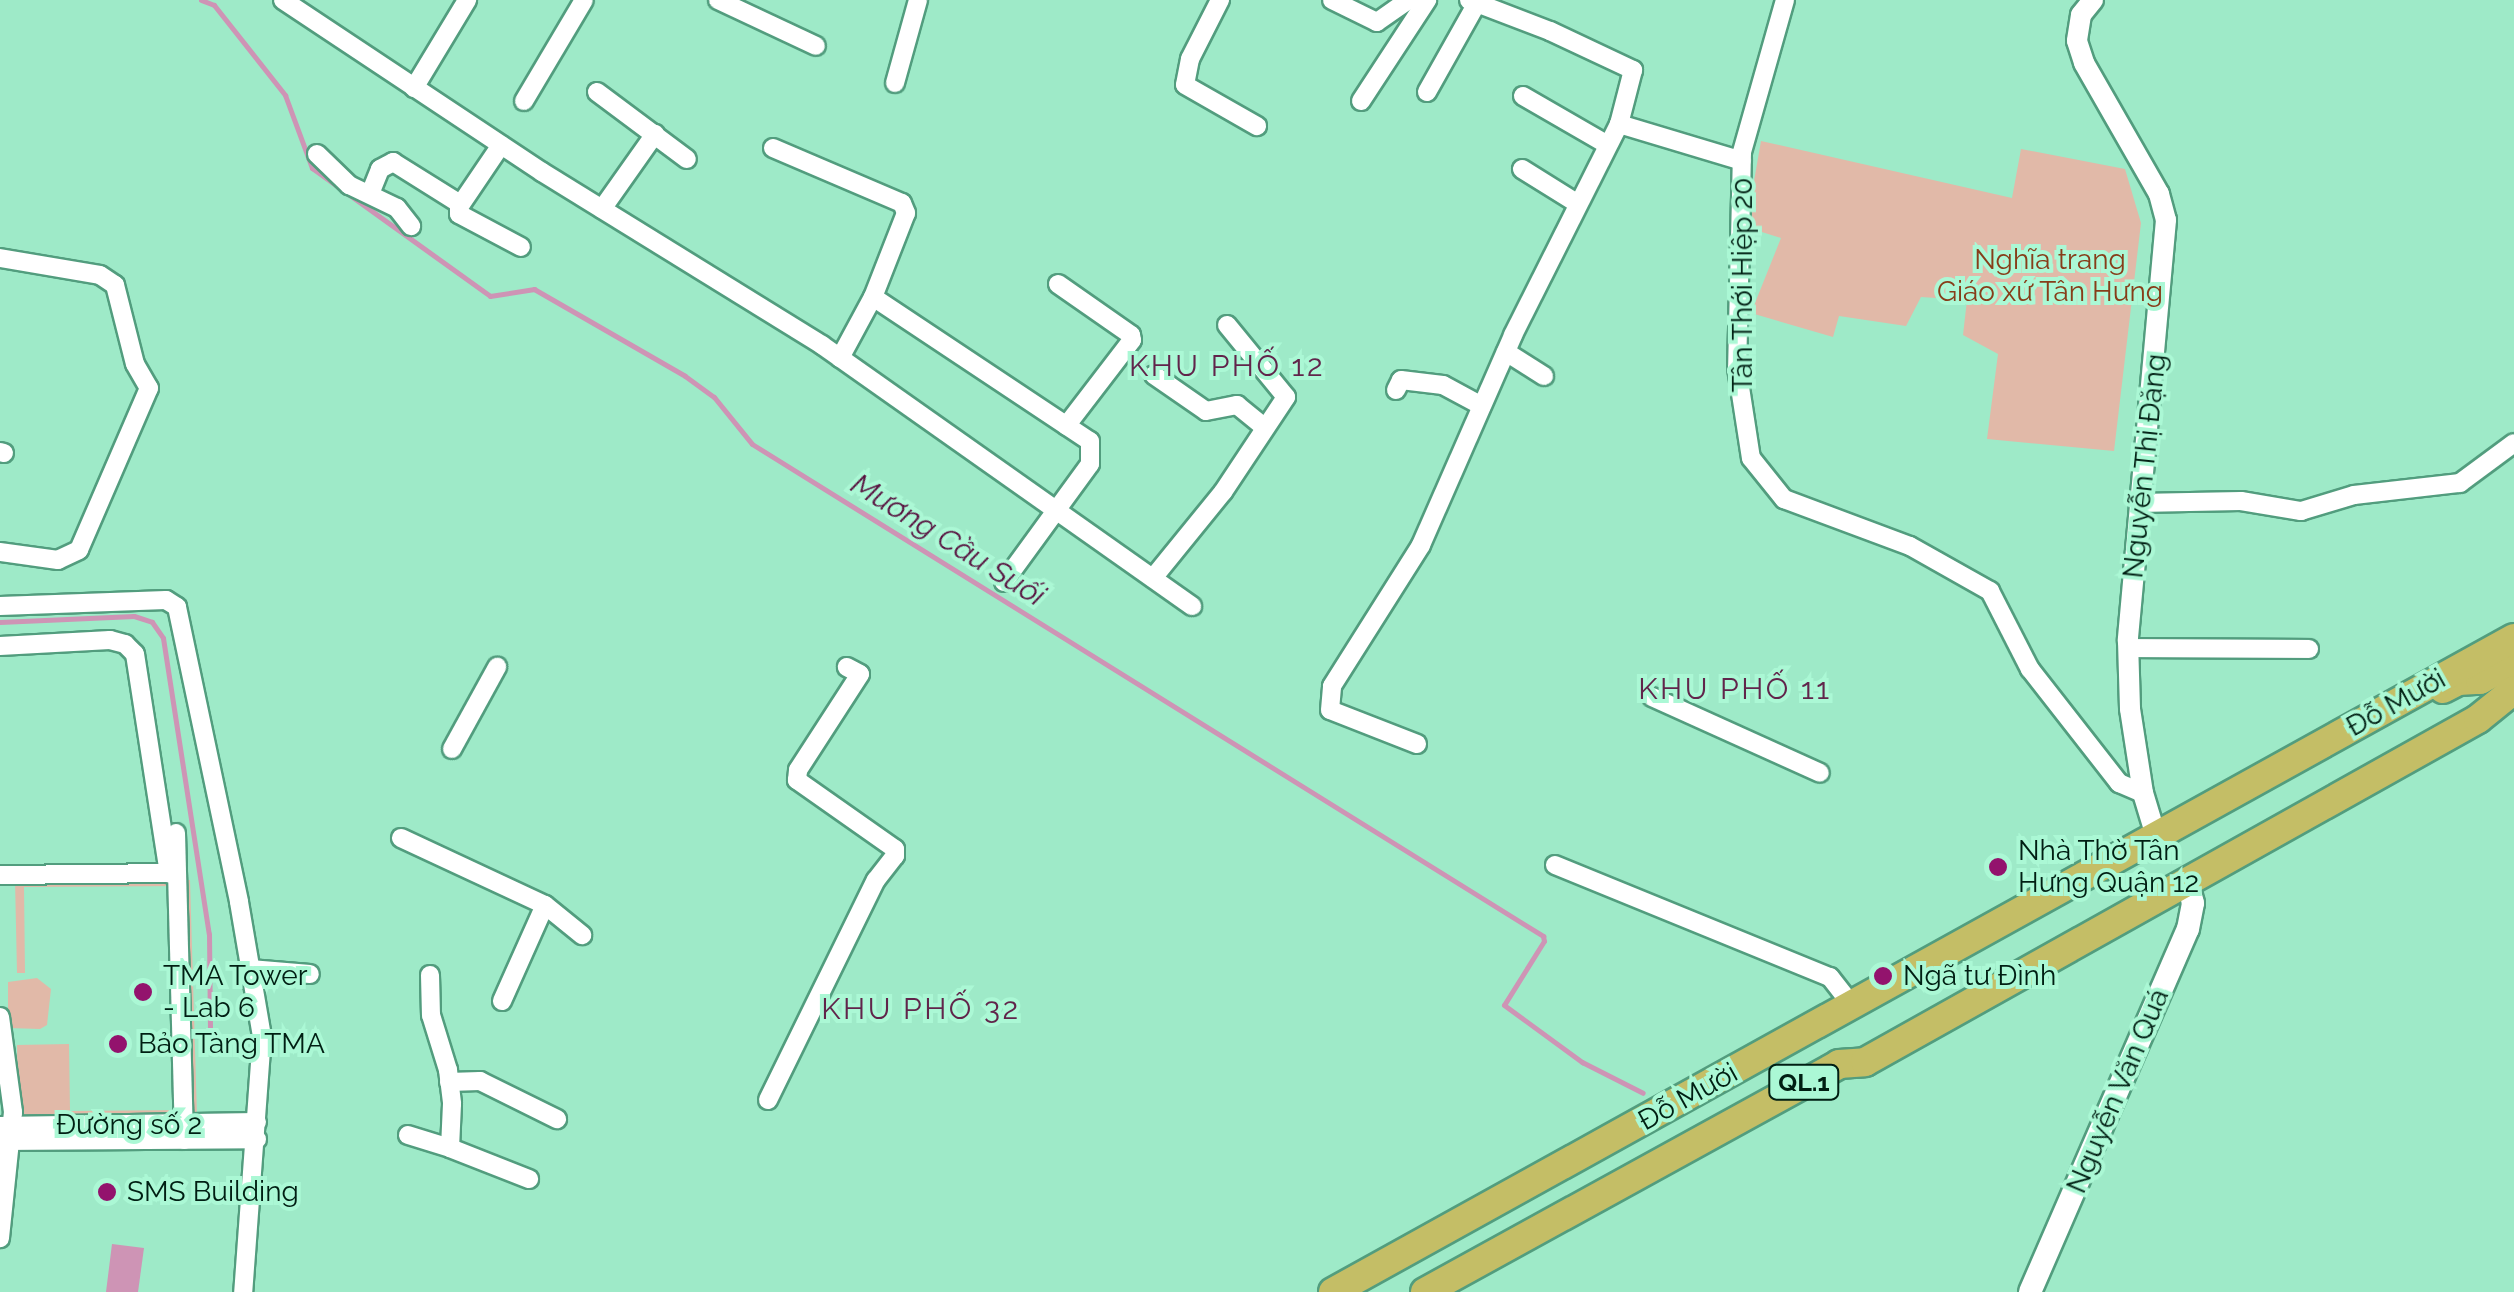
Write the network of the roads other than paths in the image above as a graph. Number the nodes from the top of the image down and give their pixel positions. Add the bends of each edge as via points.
1 (282, 0) edge
2 (468, 0) edge
3 (584, 0) edge
4 (718, 0) edge
5 (918, 0) edge
6 (1220, 0) edge
7 (1332, 0) edge
8 (1408, 0) edge
9 (1428, 0) edge
10 (1786, 0) edge
11 (2093, 0) edge
12 (1473, 2) edge
13 (816, 46) dead end
14 (895, 82) dead end
15 (414, 88) junction
16 (596, 92) dead end
17 (1427, 92) dead end
18 (1522, 96) dead end
19 (524, 100) dead end
20 (1361, 100) dead end
21 (1619, 124) junction
22 (1258, 126) dead end
23 (656, 134) junction
24 (501, 145) junction
25 (1608, 145) junction
26 (773, 148) dead end
27 (317, 154) dead end
28 (687, 159) dead end
29 (1742, 161) junction
30 (1522, 169) dead end
31 (370, 194) junction
32 (460, 204) junction
33 (1578, 204) junction
34 (602, 210) junction
35 (411, 226) dead end
36 (520, 247) dead end
37 (0, 258) edge
38 (1058, 284) dead end
39 (873, 297) junction
40 (1226, 325) dead end
41 (1506, 352) junction
42 (840, 358) junction
43 (1154, 375) dead end
44 (1544, 376) dead end
45 (1396, 390) dead end
46 (1482, 406) junction
47 (1066, 426) junction
48 (1266, 428) junction
49 (2514, 443) edge
50 (2138, 503) junction
51 (1058, 510) junction
52 (0, 552) edge
53 (1154, 578) junction
54 (1004, 582) dead end
55 (0, 606) edge
56 (1192, 606) dead end
57 (2514, 638) edge
58 (0, 646) edge
59 (2128, 648) junction
60 (2309, 649) dead end
61 (2514, 660) edge
62 (497, 667) dead end
63 (847, 667) dead end
64 (2514, 690) edge
65 (1652, 698) dead end
66 (2514, 710) edge
67 (1417, 744) dead end
68 (452, 749) dead end
69 (1820, 772) dead end
70 (2144, 793) junction
71 (176, 833) dead end
72 (401, 838) dead end
73 (2159, 841) junction
74 (1555, 864) dead end
75 (0, 875) edge
76 (2188, 885) junction
77 (546, 905) junction
78 (582, 935) dead end
79 (250, 969) junction
80 (310, 974) dead end
81 (430, 975) dead end
82 (502, 1002) dead end
83 (1852, 1005) junction
84 (0, 1017) edge
85 (449, 1082) junction
86 (768, 1100) dead end
87 (556, 1119) dead end
88 (257, 1131) junction
89 (184, 1132) junction
90 (6, 1133) edge
91 (408, 1136) dead end
92 (450, 1148) junction
93 (529, 1179) dead end
94 (0, 1238) edge
95 (244, 1292) edge
96 (1333, 1292) edge
97 (1368, 1292) edge
98 (1425, 1292) edge
99 (1458, 1292) edge
100 (2030, 1292) edge

1 - 15 street
2 - 15 street
3 - 19 street
4 - 13 street
5 - 14 street
6 - 22 street via 1190,59 1185,85
7 - 8 street via 1377,22
9 - 20 street
10 - 29 street, Tân Thới Hiệp 20
11 - 50 street, Nguyễn Thị Đặng via 2081,16 2077,40 2084,63 2159,194 2166,220
12 - 17 street
12 - 21 street via 1633,70
15 - 24 street
16 - 23 street
18 - 25 street
21 - 25 street
21 - 29 street
23 - 28 street
23 - 34 street
24 - 32 street
24 - 34 street
25 - 33 street
26 - 39 street via 902,204 906,213
27 - 31 street
29 - 70 street, Tân Thới Hiệp 20 via 1737,368 1752,458 1784,499 1925,553 1990,592 2030,670 2119,783
30 - 33 street
31 - 32 street via 380,169 393,162
31 - 35 street via 398,208
32 - 36 street via 459,214
33 - 41 street
34 - 42 street
37 - 52 street via 100,275 115,285 149,388 79,550 58,560
38 - 47 street via 1132,335
39 - 42 street
39 - 47 street
40 - 48 street via 1286,397
41 - 44 street
41 - 46 street
42 - 51 street
43 - 48 street via 1206,411 1237,405
45 - 46 street via 1401,380 1443,385
46 - 67 street via 1422,546 1332,686 1330,710
47 - 51 street via 1090,441 1092,453
48 - 53 street
49 - 50 street via 2460,483 2354,495 2301,511 2241,501
50 - 59 street, Nguyễn Thị Đặng
51 - 53 street
51 - 54 street
53 - 56 street
55 - 79 street via 176,604
57 - 73 highway, Đỗ Mười / QL.1
58 - 75 street via 110,640 135,654 169,874
59 - 60 street
59 - 70 street, Nguyễn Thị Đặng
61 - 73 highway, Đỗ Mười / QL.1 via 2480,680 2458,681
62 - 68 street
63 - 86 street via 860,674 797,780 895,856 876,880
64 - 76 highway, Đỗ Mười / QL.1 via 2478,719
65 - 69 street
66 - 76 highway, Đỗ Mười / QL.1
70 - 73 street, Nguyễn Thị Đặng
71 - 89 street
72 - 77 street
73 - 83 highway, Đỗ Mười / QL.1
73 - 97 highway, Đỗ Mười / QL.1 via 1847,1018 1829,1039
74 - 83 street via 1830,977
76 - 98 highway, Đỗ Mười / QL.1 via 1864,1062 1839,1064
76 - 99 highway, Đỗ Mười / QL.1
76 - 100 main road, Nguyễn Văn Quá via 2188,929
77 - 78 street
77 - 82 street
79 - 80 street
79 - 88 street via 262,1036
81 - 85 street via 431,1015
83 - 96 highway, Đỗ Mười / QL.1
84 - 90 street
85 - 87 street via 480,1081
85 - 92 street
88 - 89 street, Đường số 2
88 - 95 street
89 - 90 street, Đường số 2
90 - 94 street
91 - 92 street
92 - 93 street

